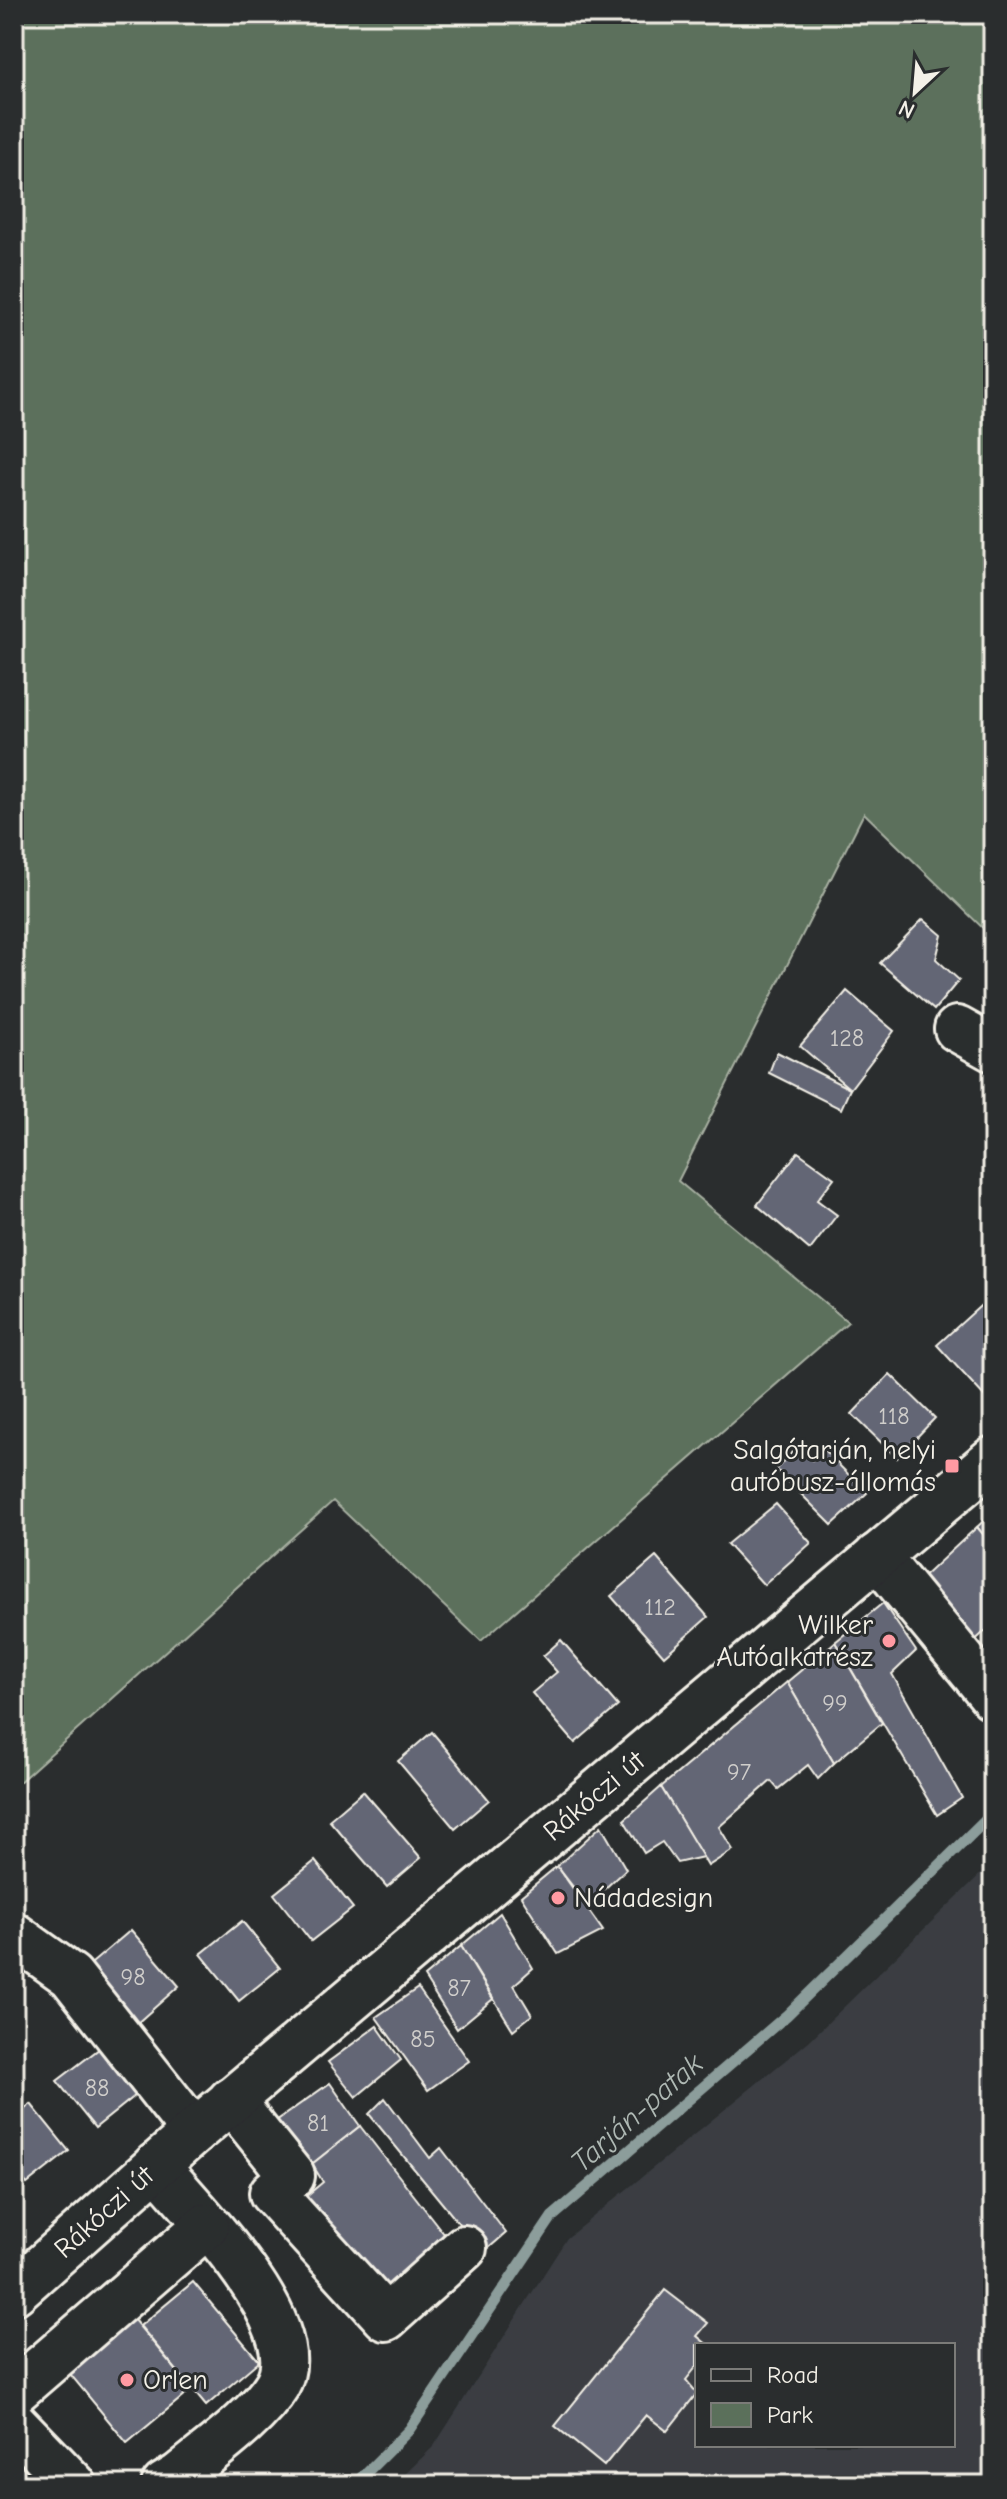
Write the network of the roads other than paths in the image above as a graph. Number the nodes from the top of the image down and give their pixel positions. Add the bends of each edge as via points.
1 (993, 1459) edge
2 (877, 1556) junction
3 (993, 1697) edge
4 (14, 1935) edge
5 (231, 2100) junction
6 (194, 2132) junction
7 (156, 2165) junction
8 (206, 2226) junction
9 (464, 2248) dead end
10 (14, 2292) edge
11 (14, 2392) edge
12 (14, 2423) edge
13 (74, 2485) edge
14 (164, 2485) edge

1 - 2 main road, Rákóczi út
2 - 3 main road
2 - 5 main road, Rákóczi út
4 - 6 main road via 71,1976
5 - 6 main road, Rákóczi út
5 - 9 main road via 292,2176 272,2193 386,2318
6 - 7 main road, Rákóczi út
7 - 8 main road
7 - 10 main road, Rákóczi út
8 - 11 main road
8 - 14 main road via 258,2290 280,2332 283,2367 263,2403
12 - 13 main road

